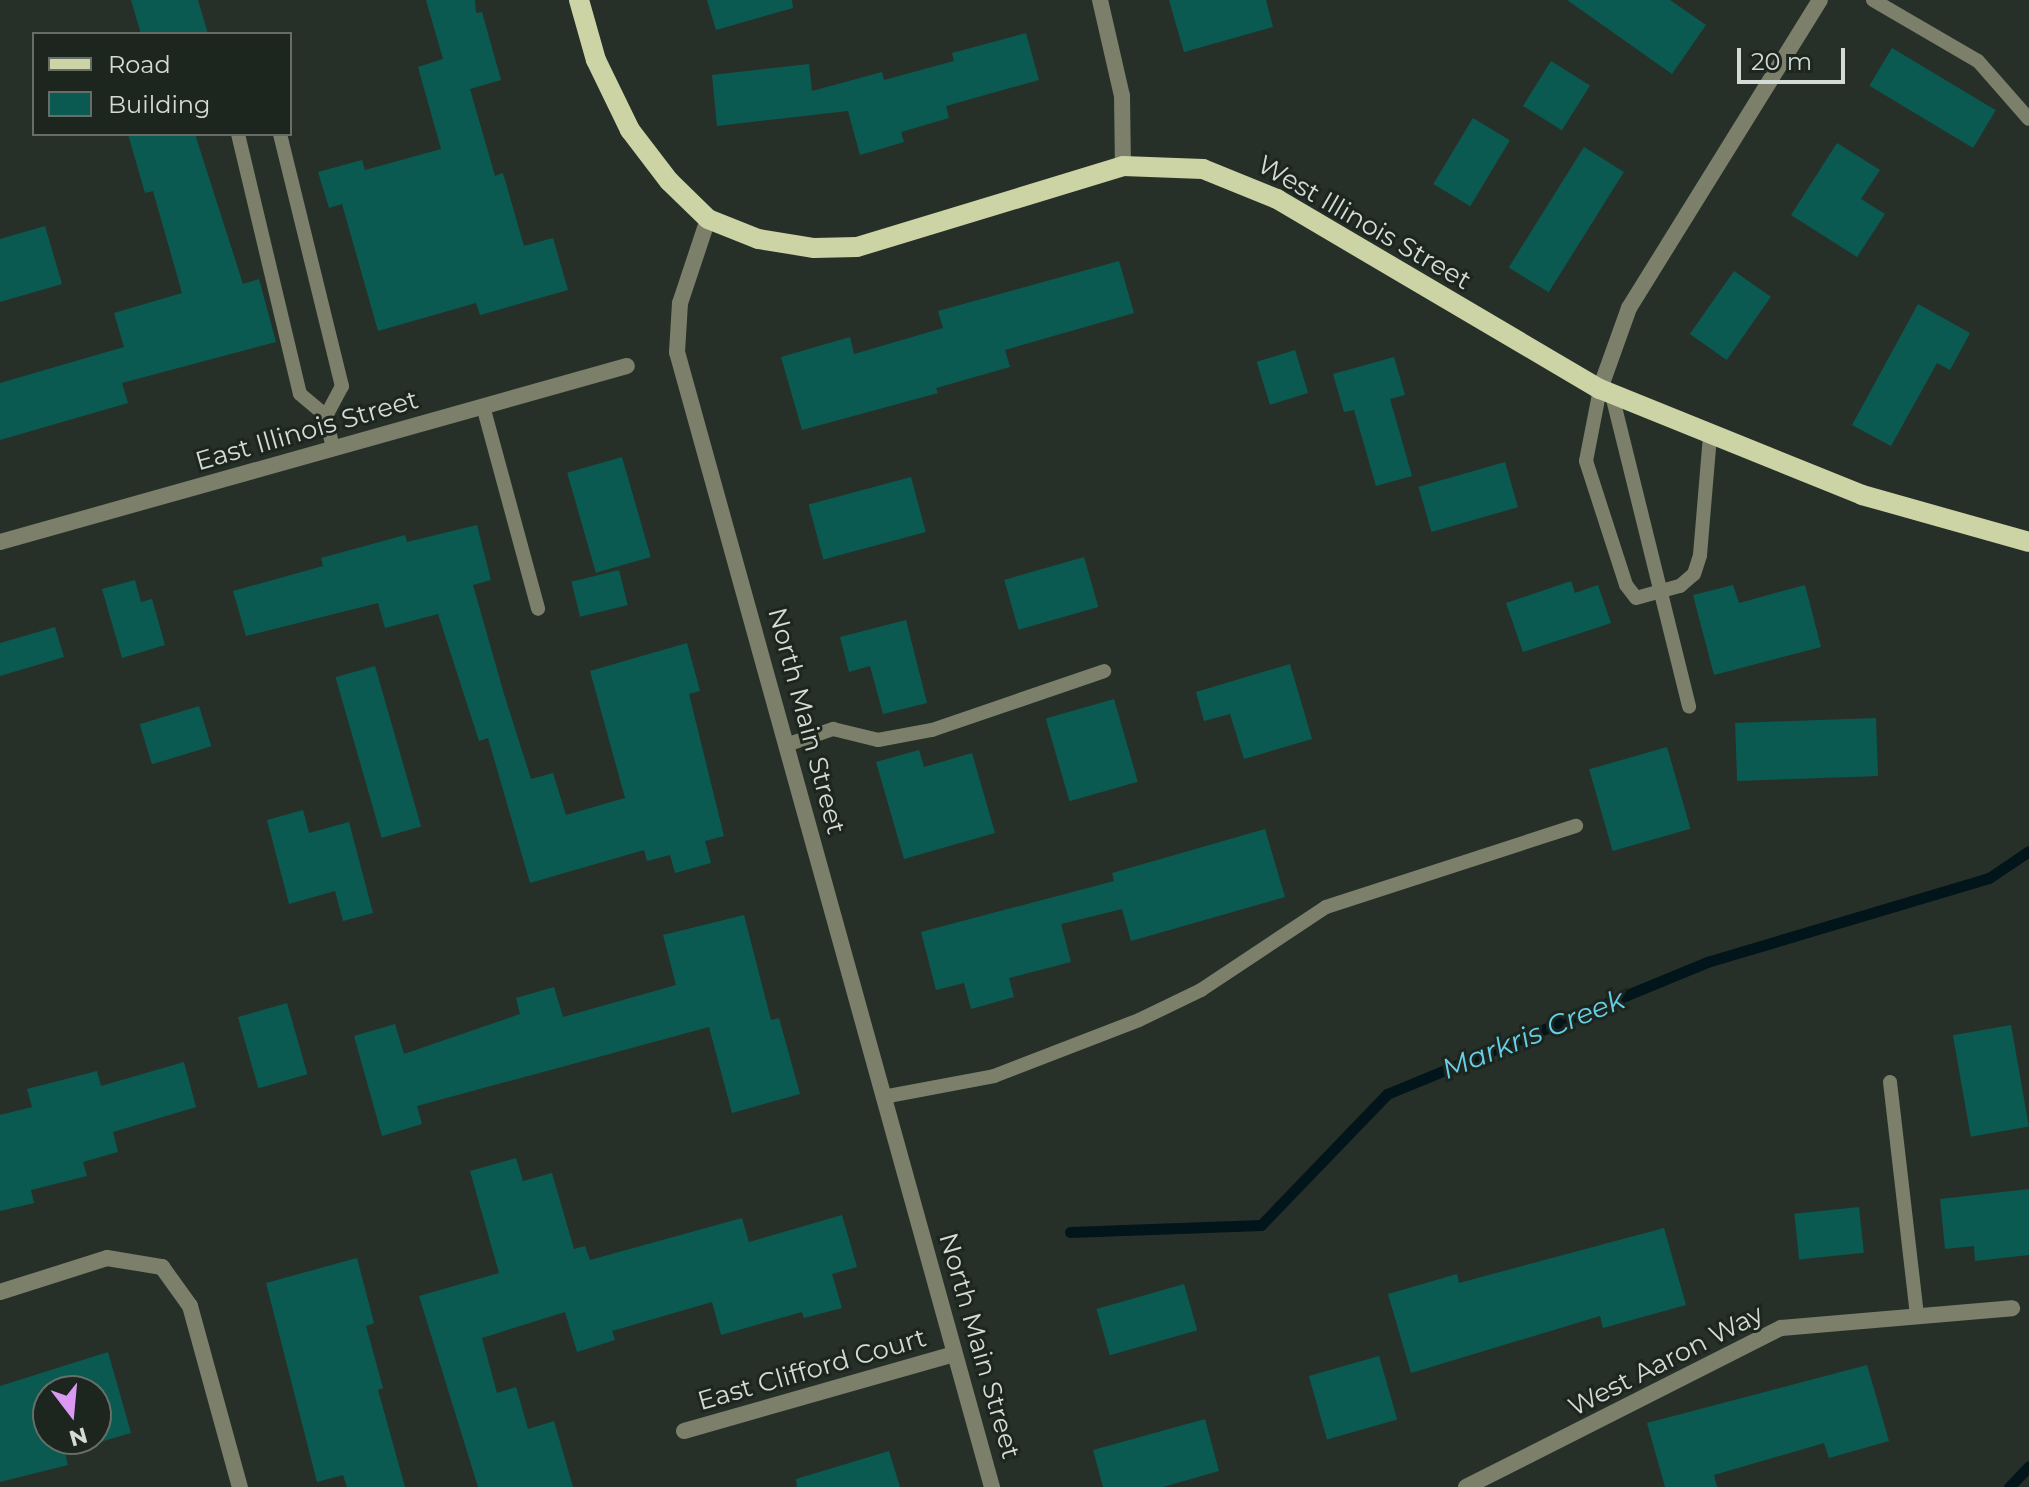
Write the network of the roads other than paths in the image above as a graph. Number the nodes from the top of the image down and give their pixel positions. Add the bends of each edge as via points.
1 (579, 0) edge
2 (1100, 0) edge
3 (1820, 0) edge
4 (1873, 0) edge
5 (2029, 119) edge
6 (238, 136) edge
7 (280, 136) edge
8 (1123, 166) junction
9 (708, 219) junction
10 (627, 366) dead end
11 (1606, 392) junction
12 (483, 406) junction
13 (326, 416) junction
14 (1710, 436) junction
15 (333, 449) junction
16 (0, 542) edge
17 (2029, 542) edge
18 (1661, 593) junction
19 (538, 609) dead end
20 (1104, 671) dead end
21 (1689, 707) dead end
22 (786, 745) junction
23 (1576, 826) dead end
24 (1890, 1082) dead end
25 (883, 1097) junction
26 (0, 1292) edge
27 (2012, 1308) dead end
28 (1917, 1314) junction
29 (954, 1354) junction
30 (684, 1431) dead end
31 (240, 1487) edge
32 (992, 1487) edge
33 (1466, 1487) edge

1 - 9 main road via 596,60 630,130 669,181
2 - 8 street via 1122,96
3 - 11 street via 1629,308
4 - 5 lane via 1978,61
6 - 13 lane via 300,394
7 - 13 lane via 342,386
8 - 9 main road, West Illinois Street via 857,247 814,248 758,239
8 - 11 main road, West Illinois Street via 1203,169 1237,180
9 - 22 street, North Main Street via 680,303 677,352
10 - 12 street, East Illinois Street
11 - 14 main road, West Illinois Street
11 - 18 lane
11 - 18 lane via 1586,461 1626,585 1636,598
12 - 15 street, East Illinois Street
12 - 19 lane
13 - 15 lane
14 - 17 main road, West Illinois Street via 1862,495
14 - 18 lane via 1700,555 1694,574
15 - 16 street, East Illinois Street
18 - 21 lane
20 - 22 lane via 932,730 878,740 833,729
22 - 25 street, North Main Street
23 - 25 lane via 1326,907 1201,990 1139,1020 994,1076
24 - 28 lane
25 - 29 street, North Main Street
26 - 31 street via 107,1258 162,1267 190,1306
27 - 28 street, West Aaron Way
28 - 33 street, West Aaron Way via 1813,1322 1755,1337 1538,1455
29 - 30 street, East Clifford Court
29 - 32 street, North Main Street

